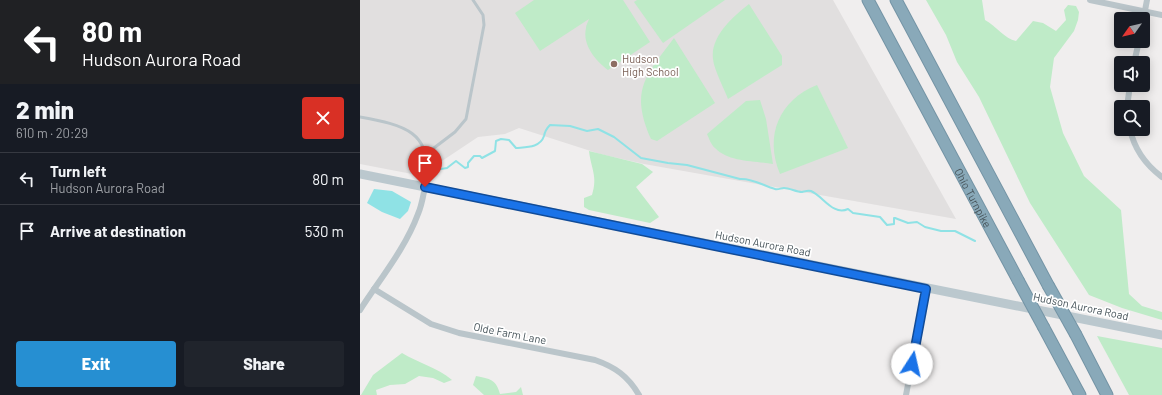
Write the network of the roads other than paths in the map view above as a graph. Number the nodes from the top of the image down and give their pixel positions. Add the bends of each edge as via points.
1 (473, 0) edge
2 (868, 0) edge
3 (896, 0) edge
4 (1090, 0) edge
5 (1147, 0) edge
6 (1145, 11) junction
7 (1162, 15) edge
8 (360, 117) edge
9 (1132, 136) edge
10 (426, 154) junction
11 (360, 174) edge
12 (1162, 177) edge
13 (425, 187) junction
14 (374, 289) junction
15 (926, 289) junction
16 (360, 310) edge
17 (1162, 335) edge
18 (639, 395) edge
19 (906, 395) edge
20 (1080, 395) edge
21 (1107, 395) edge

1 - 10 lane via 483,15 484,25 466,119 455,132
2 - 20 highway, Ohio Turnpike, bridge
3 - 21 highway, bridge
4 - 6 street
5 - 6 street
6 - 7 street
8 - 10 lane via 402,126 412,133
9 - 12 street via 1144,158
10 - 13 lane via 428,173
11 - 13 street, Hudson Aurora Road
13 - 14 street via 419,213 412,228
13 - 15 street, Hudson Aurora Road
14 - 16 street
14 - 18 street, Olde Farm Lane via 431,324 459,333 595,360 608,365 624,375
15 - 17 street, Hudson Aurora Road
15 - 19 street

